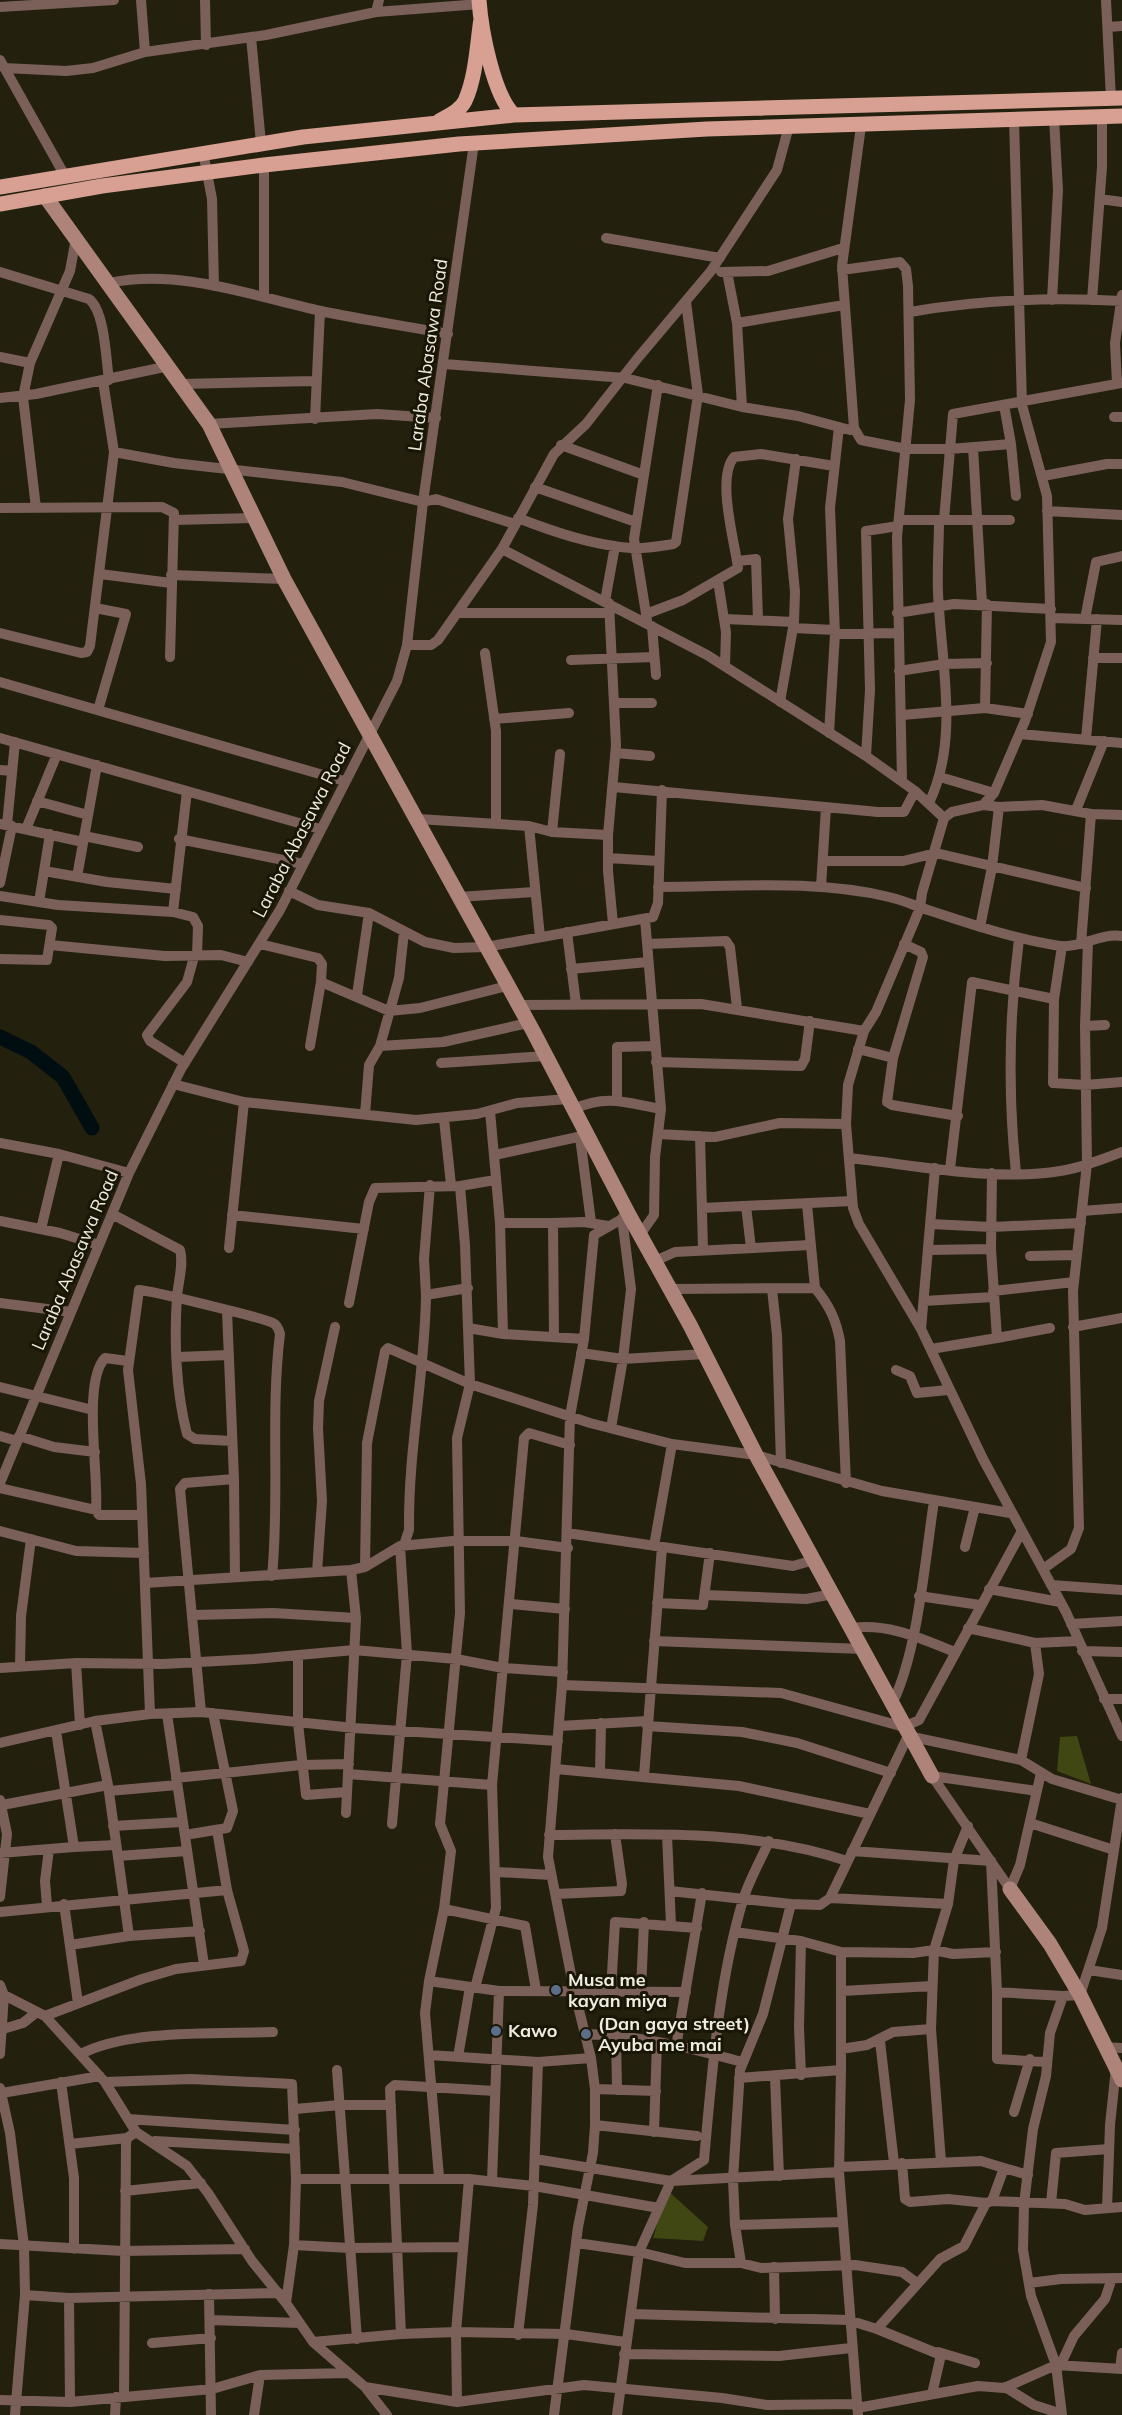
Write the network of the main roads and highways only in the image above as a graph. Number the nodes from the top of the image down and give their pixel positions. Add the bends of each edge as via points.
1 (480, 8) edge
2 (1117, 98) edge
3 (706, 109) junction
4 (514, 115) junction
5 (1122, 116) edge
6 (431, 125) junction
7 (707, 129) junction
8 (0, 187) edge
9 (0, 204) edge

1 - 4 main road via 501,98
1 - 6 main road via 475,62 465,102
2 - 3 main road
3 - 4 main road
3 - 7 main road
4 - 6 main road
5 - 7 main road
6 - 8 main road via 372,128 261,143
7 - 9 main road via 474,143 264,165

